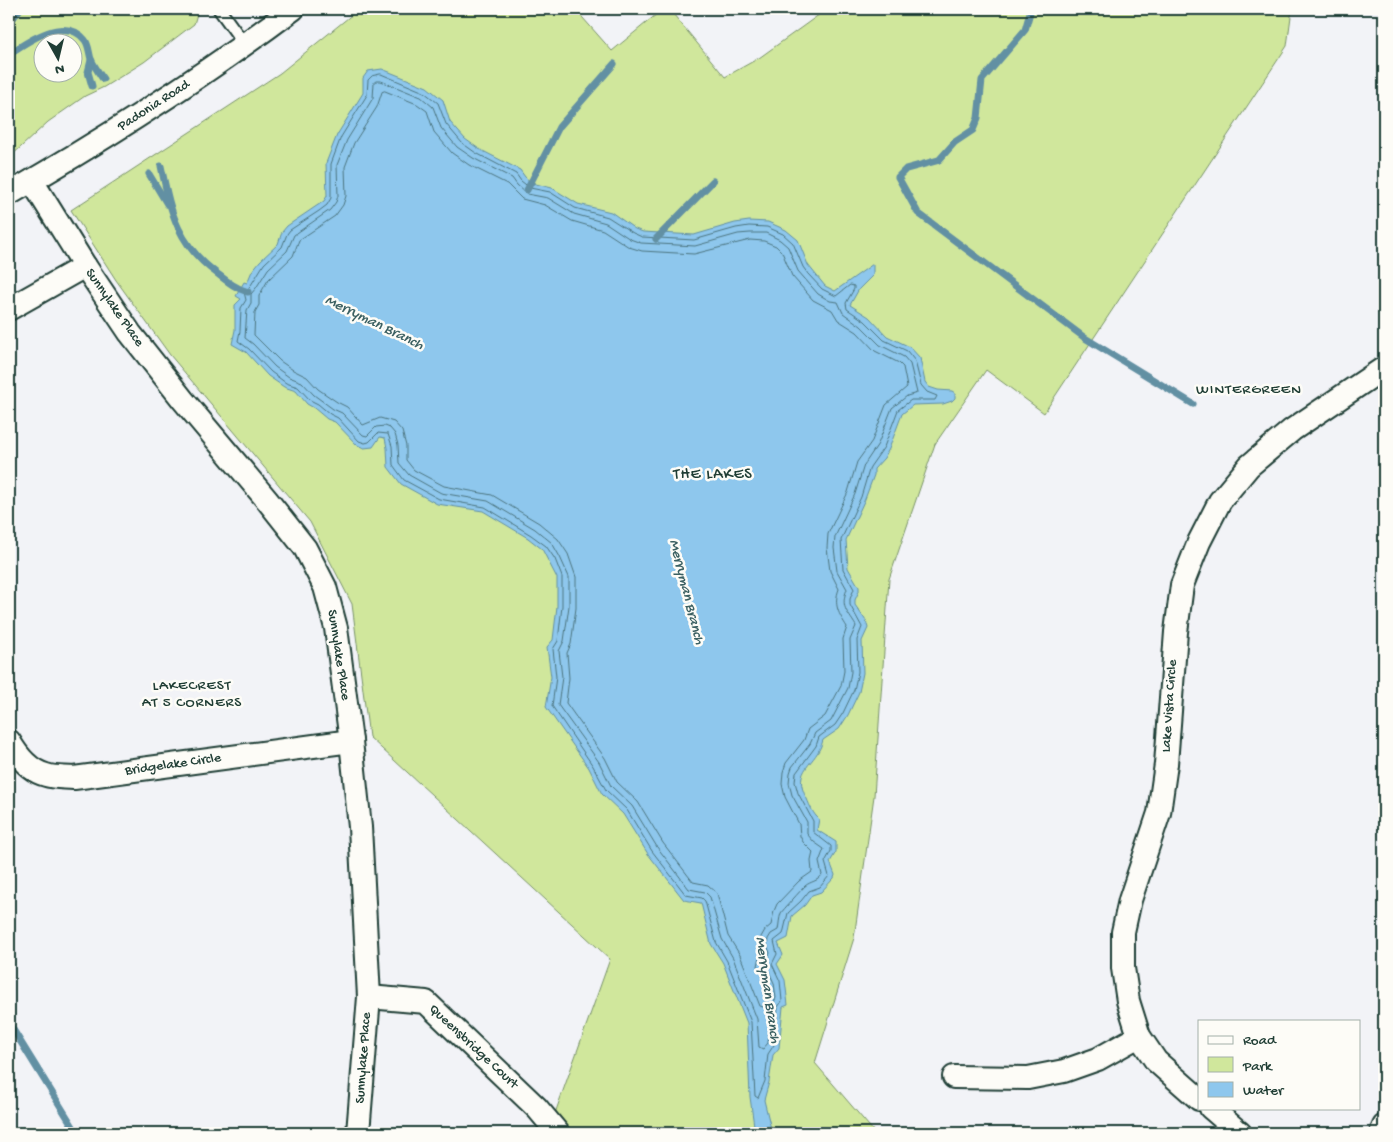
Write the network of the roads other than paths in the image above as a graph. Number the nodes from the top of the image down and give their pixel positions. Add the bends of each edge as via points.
1 (220, 9) edge
2 (293, 9) edge
3 (245, 45) junction
4 (32, 181) junction
5 (9, 194) edge
6 (85, 266) junction
7 (9, 309) edge
8 (1384, 368) edge
9 (9, 741) edge
10 (351, 741) junction
11 (369, 997) junction
12 (1138, 1036) junction
13 (954, 1077) dead end
14 (1198, 1098) edge
15 (1213, 1110) edge
16 (1384, 1126) edge
17 (358, 1133) edge
18 (558, 1133) edge
19 (1240, 1133) edge
20 (1381, 1133) edge

1 - 3 lane
2 - 3 street, Padonia Road
3 - 4 street, Padonia Road via 137,117
4 - 5 street, Padonia Road
4 - 6 street, Sunnylake Place
6 - 7 street
6 - 10 street, Sunnylake Place via 130,333 182,400 305,548 325,587 336,628
8 - 12 street, Lake Vista Circle via 1292,430 1249,466 1220,501 1182,585 1159,813 1130,900 1123,932 1123,968
9 - 10 street, Bridgelake Circle via 29,766 45,775 74,778
10 - 11 street, Sunnylake Place via 360,828
11 - 17 street, Sunnylake Place
11 - 18 street, Queensbridge Court via 426,1002 537,1108
12 - 13 street via 1098,1060 1064,1071 1028,1078
12 - 14 street, Lake Vista Circle via 1156,1061
15 - 19 street
16 - 20 street

